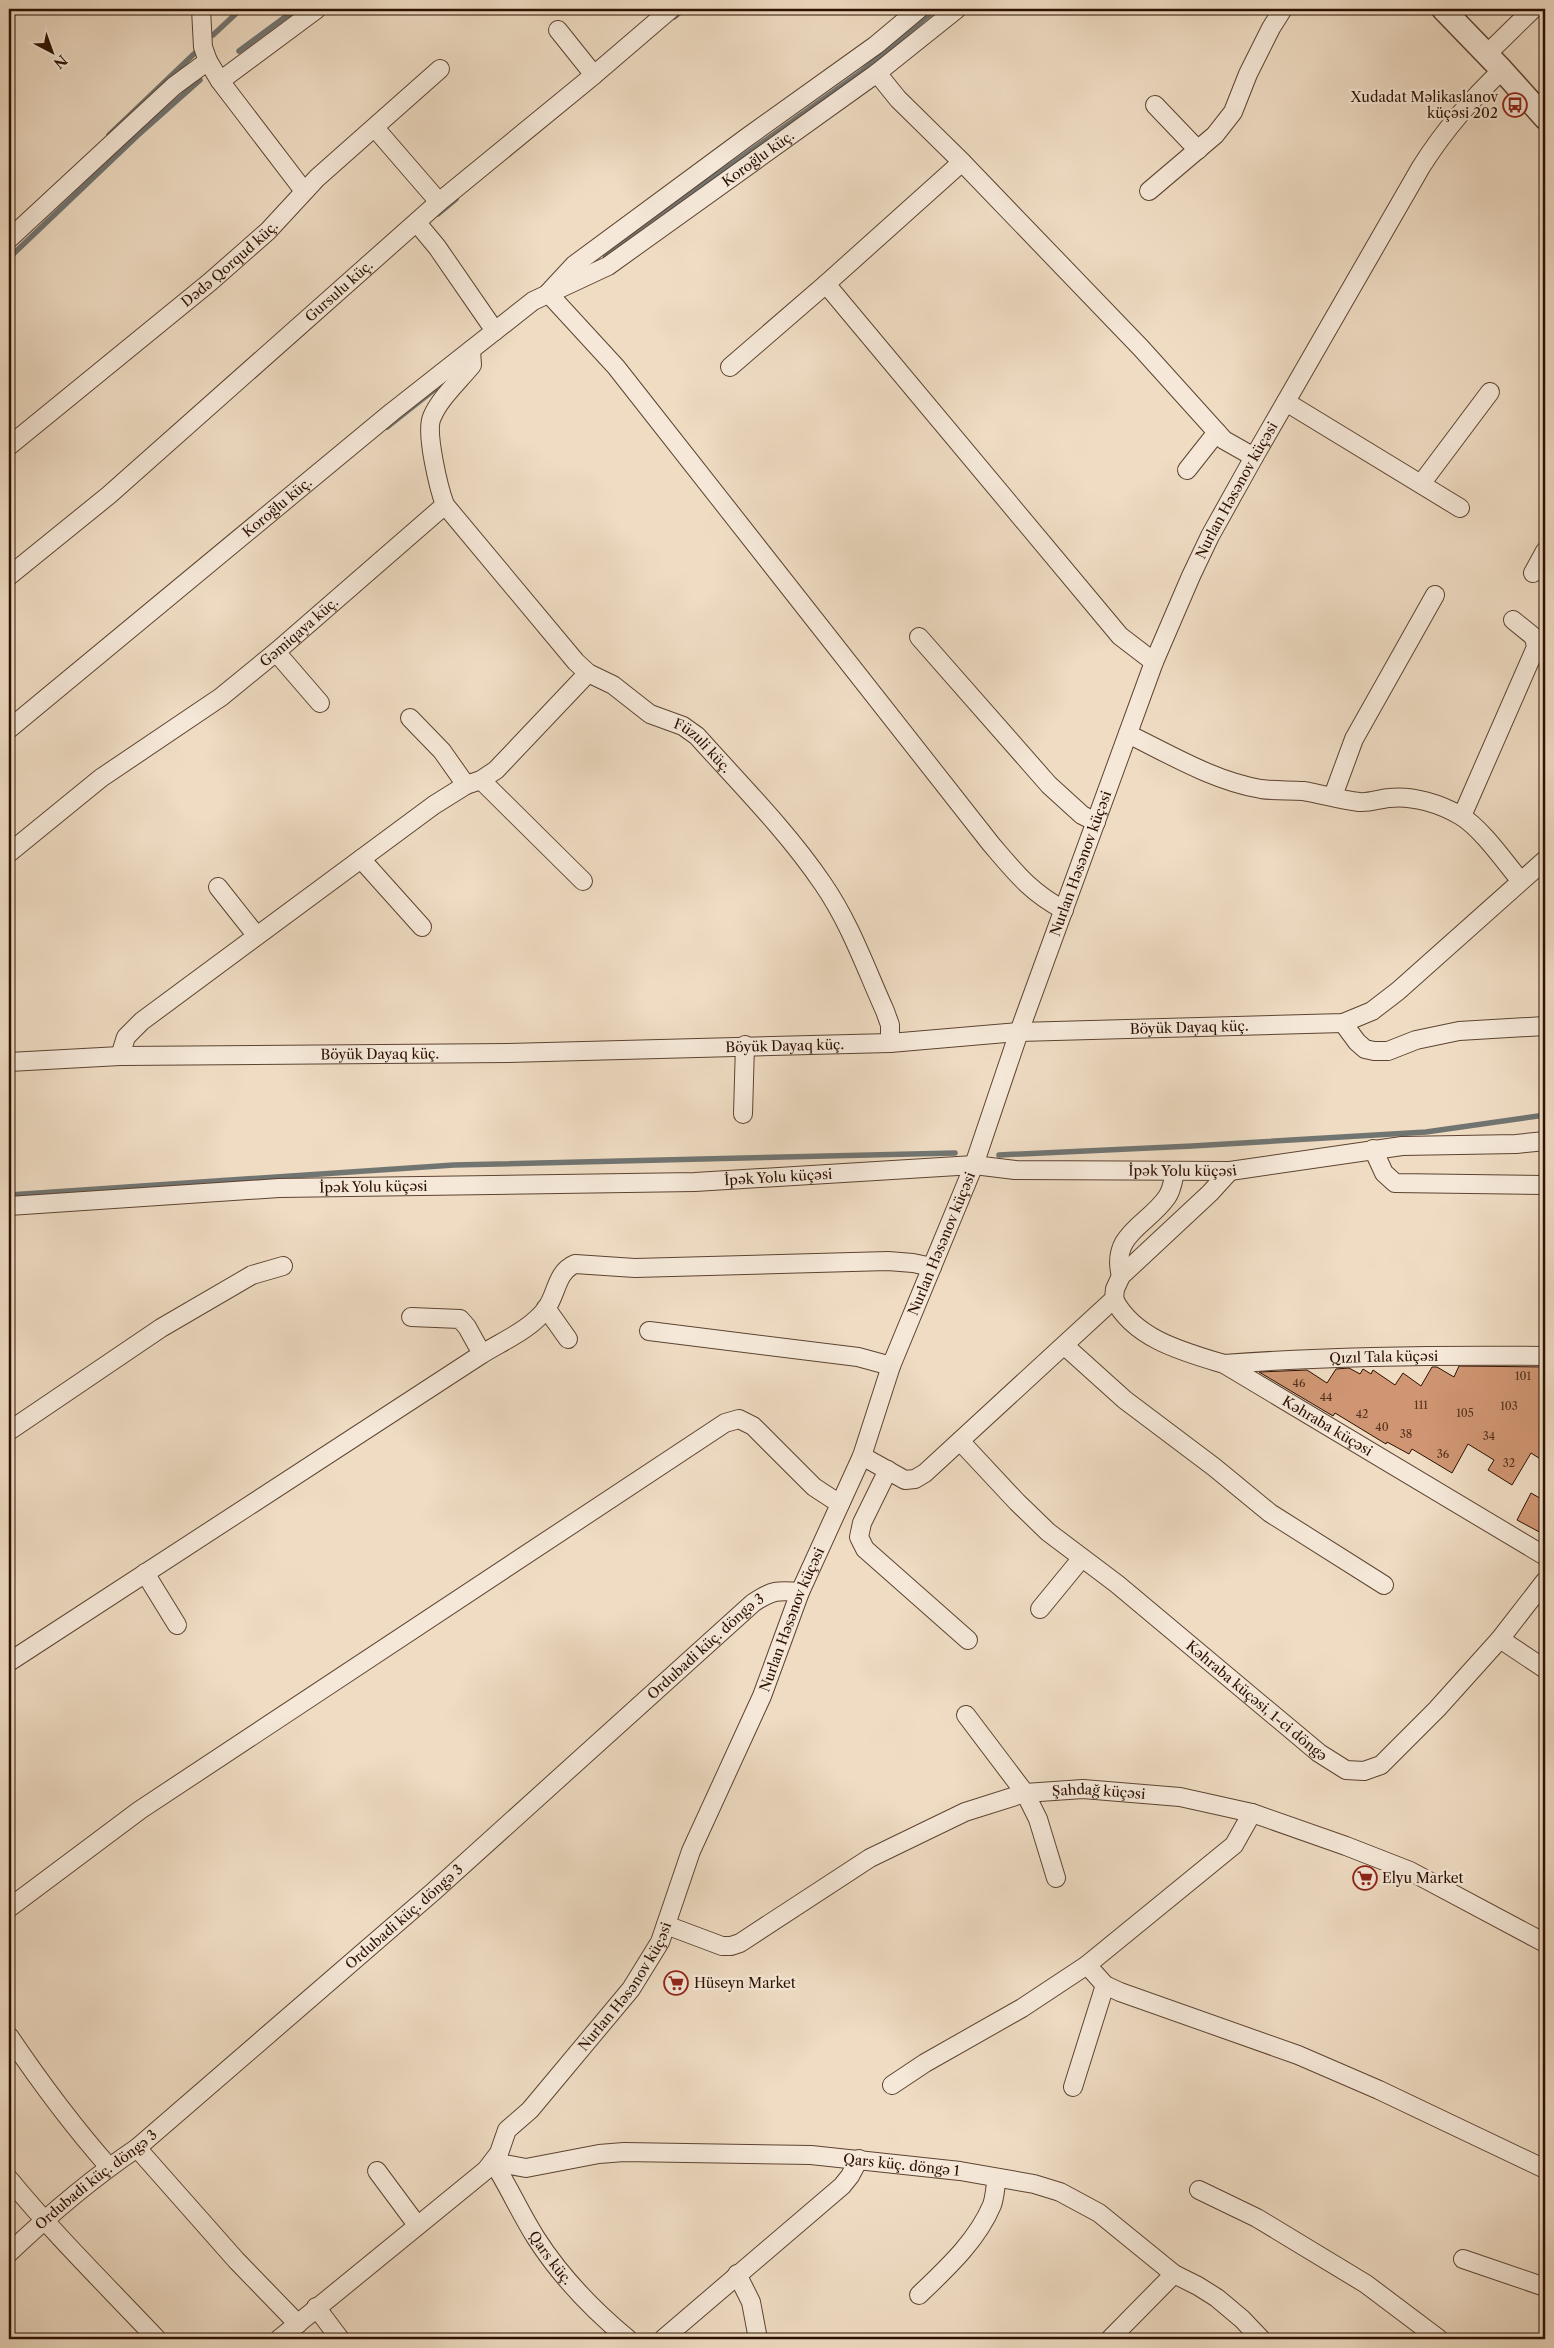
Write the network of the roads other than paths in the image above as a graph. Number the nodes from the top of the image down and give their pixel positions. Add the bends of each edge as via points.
1 (201, 9) edge
2 (317, 9) edge
3 (671, 9) edge
4 (919, 9) edge
5 (957, 9) edge
6 (1283, 9) edge
7 (1443, 9) edge
8 (1533, 9) edge
9 (558, 30) dead end
10 (1487, 54) junction
11 (208, 61) junction
12 (440, 69) dead end
13 (1502, 70) junction
14 (877, 73) junction
15 (594, 75) junction
16 (220, 81) junction
17 (1154, 105) dead end
18 (1545, 118) edge
19 (375, 128) junction
20 (1198, 150) junction
21 (962, 162) junction
22 (304, 191) junction
23 (1149, 191) dead end
24 (440, 202) junction
25 (417, 223) junction
26 (9, 239) edge
27 (826, 284) junction
28 (548, 293) junction
29 (495, 331) junction
30 (471, 350) junction
31 (730, 367) dead end
32 (1490, 392) dead end
33 (1286, 402) junction
34 (1217, 432) junction
35 (9, 446) edge
36 (1254, 457) junction
37 (1187, 470) dead end
38 (1421, 484) junction
39 (445, 505) junction
40 (1460, 508) dead end
41 (1545, 551) edge
42 (1533, 573) dead end
43 (9, 576) edge
44 (1435, 595) dead end
45 (1513, 620) dead end
46 (919, 637) dead end
47 (276, 652) junction
48 (1154, 662) junction
49 (588, 673) junction
50 (320, 702) dead end
51 (410, 718) dead end
52 (9, 729) edge
53 (1128, 734) junction
54 (473, 782) junction
55 (1333, 796) junction
56 (1462, 816) junction
57 (1096, 822) junction
58 (9, 852) edge
59 (361, 859) junction
60 (1545, 860) edge
61 (1520, 880) junction
62 (583, 881) dead end
63 (218, 887) dead end
64 (1064, 910) junction
65 (422, 927) dead end
66 (256, 936) junction
67 (1343, 1022) junction
68 (1545, 1026) edge
69 (1019, 1032) junction
70 (890, 1042) junction
71 (746, 1045) junction
72 (120, 1056) junction
73 (9, 1062) edge
74 (743, 1114) dead end
75 (1545, 1141) edge
76 (1373, 1149) junction
77 (974, 1165) junction
78 (1230, 1171) junction
79 (1175, 1172) junction
80 (1545, 1184) edge
81 (9, 1206) edge
82 (283, 1266) dead end
83 (932, 1267) junction
84 (1121, 1276) junction
85 (1114, 1299) junction
86 (546, 1308) junction
87 (411, 1317) dead end
88 (649, 1331) dead end
89 (568, 1339) dead end
90 (1065, 1346) junction
91 (482, 1354) junction
92 (1545, 1356) edge
93 (1224, 1364) junction
94 (891, 1366) junction
95 (9, 1431) edge
96 (960, 1441) junction
97 (862, 1456) junction
98 (888, 1470) junction
99 (840, 1504) junction
100 (1545, 1556) edge
101 (1081, 1559) junction
102 (145, 1573) junction
103 (1545, 1582) edge
104 (1384, 1585) dead end
105 (800, 1592) junction
106 (1040, 1609) dead end
107 (177, 1626) dead end
108 (1500, 1638) junction
109 (968, 1640) dead end
110 (9, 1662) edge
111 (1545, 1669) edge
112 (966, 1715) dead end
113 (1024, 1793) junction
114 (1252, 1813) junction
115 (1056, 1878) dead end
116 (9, 1908) edge
117 (666, 1925) junction
118 (1545, 1943) edge
119 (1087, 1965) junction
120 (1105, 1985) junction
121 (9, 2036) edge
122 (892, 2085) dead end
123 (1073, 2087) dead end
124 (136, 2148) junction
125 (859, 2158) junction
126 (493, 2162) junction
127 (109, 2166) junction
128 (1545, 2169) edge
129 (377, 2171) dead end
130 (997, 2178) junction
131 (9, 2179) edge
132 (1199, 2190) dead end
133 (43, 2220) junction
134 (418, 2226) junction
135 (9, 2253) edge
136 (1463, 2259) dead end
137 (737, 2274) junction
138 (1174, 2274) junction
139 (1545, 2287) edge
140 (919, 2295) dead end
141 (316, 2307) junction
142 (298, 2324) junction
143 (157, 2339) edge
144 (279, 2339) edge
145 (340, 2339) edge
146 (628, 2339) edge
147 (663, 2339) edge
148 (758, 2339) edge
149 (1110, 2339) edge
150 (1261, 2339) edge
151 (1439, 2339) edge

1 - 11 street via 203,47
2 - 16 street
3 - 15 street, Gursulu küç.
4 - 28 street, Koroğlu küç. via 876,45 574,265
5 - 14 street, Koroğlu küç.
6 - 20 street via 1248,74 1233,112
7 - 10 street
8 - 10 street
9 - 15 street
10 - 13 street
11 - 16 street
11 - 26 street via 174,86
12 - 19 street, Dədə Qorqud küç.
13 - 18 street
13 - 33 street, Nurlan Həsənov küçəsi via 1458,115 1425,160
14 - 21 street via 898,99
14 - 28 street, Koroğlu küç. via 608,266
15 - 24 street, Gursulu küç.
16 - 22 street
17 - 20 street
19 - 22 street, Dədə Qorqud küç.
19 - 24 street
20 - 23 street
21 - 27 street
21 - 34 street
22 - 35 street, Dədə Qorqud küç. via 268,231 210,282
24 - 25 street, Gursulu küç.
25 - 29 street
25 - 43 street, Gursulu küç. via 109,495
27 - 31 street
27 - 48 street via 1120,636
28 - 29 street, Koroğlu küç.
28 - 64 street via 616,367 991,844 1027,886
29 - 30 street, Koroğlu küç.
30 - 39 street via 472,365 437,408 429,427
30 - 52 street, Koroğlu küç.
32 - 38 street
33 - 36 street, Nurlan Həsənov küçəsi
33 - 38 street
34 - 36 street via 1233,446
34 - 37 street
36 - 48 street, Nurlan Həsənov küçəsi via 1210,536
38 - 40 street
39 - 47 street, Gəmiqaya küç.
39 - 49 street, Füzuli küç. via 562,647
41 - 42 street
44 - 55 street via 1354,739
45 - 56 street via 1534,637 1536,647
46 - 57 street via 1049,785 1082,815
47 - 50 street
47 - 58 street, Gəmiqaya küç. via 221,697 101,778
48 - 53 street, Nurlan Həsənov küçəsi
49 - 54 street via 512,755 496,770
49 - 70 street, Füzuli küç. via 613,686 650,714 683,726 696,736 798,849 846,924 885,1011 890,1025
51 - 54 street
53 - 55 street via 1238,784
53 - 57 street, Nurlan Həsənov küçəsi
54 - 59 street
54 - 62 street
55 - 56 street via 1371,803 1402,797 1425,801
56 - 61 street
57 - 64 street, Nurlan Həsənov küçəsi
59 - 65 street
59 - 66 street
60 - 61 street, Böyük Dayaq küç.
61 - 67 street, Böyük Dayaq küç. via 1398,991 1372,1011
63 - 66 street
64 - 69 street, Nurlan Həsənov küçəsi
66 - 72 street via 142,1021 126,1037
67 - 68 street via 1357,1042 1374,1051 1388,1051 1416,1040 1459,1031
67 - 69 street, Böyük Dayaq küç. via 1102,1032
69 - 70 street, Böyük Dayaq küç.
69 - 77 street, Nurlan Həsənov küçəsi
70 - 71 street, Böyük Dayaq küç.
71 - 72 street, Böyük Dayaq küç. via 508,1053
71 - 74 street
72 - 73 street, Böyük Dayaq küç.
75 - 76 street, İpək Yolu küçəsi
76 - 78 street, İpək Yolu küçəsi
76 - 80 street via 1384,1173 1395,1183
77 - 79 street, İpək Yolu küçəsi via 1015,1170
77 - 81 street, İpək Yolu küçəsi via 695,1182 278,1188
77 - 83 street, Nurlan Həsənov küçəsi
78 - 79 street, İpək Yolu küçəsi
78 - 84 street
79 - 84 street via 1165,1200 1132,1230 1124,1244 1119,1258
82 - 95 street via 252,1275 161,1328
83 - 86 street via 888,1261 635,1268 575,1264 563,1273
83 - 94 street, Nurlan Həsənov küçəsi
84 - 85 street
85 - 90 street
85 - 93 street, Kəhraba küçəsi via 1120,1311 1150,1336
86 - 89 street
86 - 91 street via 515,1334
87 - 91 street via 460,1319
88 - 94 street via 858,1356
90 - 96 street
90 - 104 street via 1125,1400 1270,1513
91 - 102 street
92 - 93 street, Qızıl Tala küçəsi via 1289,1359
93 - 100 street, Kəhraba küçəsi
94 - 97 street, Nurlan Həsənov küçəsi
96 - 98 street via 915,1479 905,1480
96 - 101 street, Kəhraba küçəsi, 1-ci döngə via 1017,1502
97 - 98 street
97 - 99 street, Nurlan Həsənov küçəsi
98 - 109 street via 862,1523 859,1537 865,1550
99 - 105 street, Nurlan Həsənov küçəsi
99 - 116 street via 814,1487 753,1426 739,1419 725,1422 140,1810
101 - 106 street
101 - 108 street, Kəhraba küçəsi, 1-ci döngə via 1117,1584 1319,1753 1346,1770 1364,1771 1381,1765
102 - 107 street
102 - 110 street
103 - 108 street, Kəhraba küçəsi, 1-ci döngə
105 - 117 street, Nurlan Həsənov küçəsi via 762,1696 691,1851
105 - 124 street, Ordubadi küç. döngə 3 via 779,1590 753,1603 433,1892
108 - 111 street
112 - 113 street
113 - 114 street, Şahdağ küçəsi via 1083,1789 1180,1797
113 - 115 street via 1038,1819
113 - 117 street, Şahdağ küçəsi via 965,1812 870,1858 740,1943 722,1946
114 - 118 street, Şahdağ küçəsi via 1410,1871
114 - 119 street via 1234,1845
117 - 126 street, Nurlan Həsənov küçəsi via 647,1965 631,1989 530,2110 507,2130
119 - 120 street
119 - 122 street via 1022,2008 925,2062
120 - 123 street
120 - 128 street via 1298,2055
121 - 127 street via 47,2092
124 - 127 street, Ordubadi küç. döngə 3
124 - 142 street
125 - 126 street, Qars küç. döngə 1 via 741,2152 624,2152 526,2168
125 - 130 street, Qars küç. döngə 1
125 - 137 street via 842,2186
126 - 134 street, Nurlan Həsənov küçəsi
126 - 146 street, Qars küç. via 537,2239 560,2271 592,2308
127 - 133 street, Ordubadi küç. döngə 3
129 - 134 street
130 - 138 street, Qars küç. döngə 1 via 1060,2192 1099,2213
130 - 140 street via 992,2204 978,2230 953,2262
131 - 133 street
132 - 151 street via 1257,2218 1357,2279
133 - 135 street, Ordubadi küç. döngə 3
133 - 143 street
134 - 141 street, Nurlan Həsənov küçəsi
136 - 139 street
137 - 147 street
137 - 148 street via 751,2302
138 - 149 street
138 - 150 street, Qars küç. döngə 1 via 1216,2298
141 - 142 street, Nurlan Həsənov küçəsi
141 - 145 street
142 - 144 street, Nurlan Həsənov küçəsi

